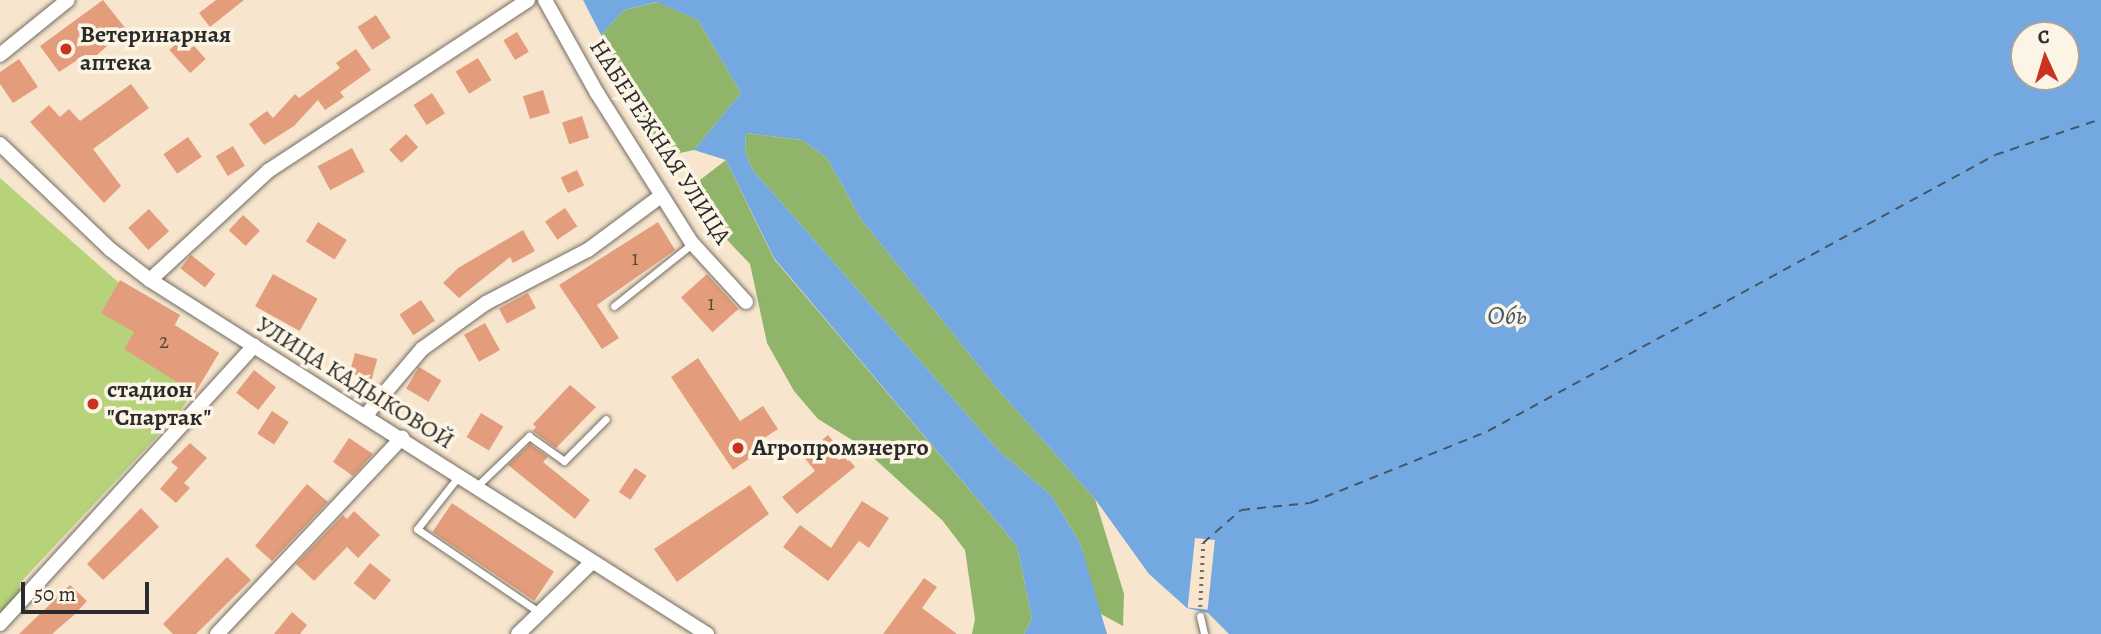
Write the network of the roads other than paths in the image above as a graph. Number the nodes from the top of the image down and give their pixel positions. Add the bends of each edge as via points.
1 (68, 0) edge
2 (527, 0) edge
3 (545, 0) edge
4 (0, 55) edge
5 (0, 144) edge
6 (661, 196) junction
7 (692, 243) junction
8 (150, 280) junction
9 (746, 302) dead end
10 (614, 306) dead end
11 (254, 346) junction
12 (366, 415) junction
13 (606, 419) dead end
14 (402, 438) junction
15 (458, 476) junction
16 (476, 487) junction
17 (591, 564) junction
18 (540, 613) junction
19 (1199, 616) road end
20 (0, 624) edge
21 (217, 634) edge
22 (518, 634) edge
23 (707, 634) edge
24 (1204, 634) edge

1 - 4 street
2 - 8 street via 268,171
3 - 6 street, НАБЕРЕЖНАЯ УЛИЦА
5 - 8 street, УЛИЦА КАДЫКОВОЙ via 111,250
6 - 7 street, НАБЕРЕЖНАЯ УЛИЦА
6 - 12 street via 588,250 486,303 422,349
7 - 9 street, НАБЕРЕЖНАЯ УЛИЦА
7 - 10 lane
8 - 11 street, УЛИЦА КАДЫКОВОЙ
11 - 12 street, УЛИЦА КАДЫКОВОЙ
11 - 20 street
12 - 14 street, УЛИЦА КАДЫКОВОЙ
13 - 16 lane via 564,461 529,436
14 - 15 street, УЛИЦА КАДЫКОВОЙ
14 - 21 street
15 - 16 street, УЛИЦА КАДЫКОВОЙ
15 - 18 lane via 417,529
16 - 17 street, УЛИЦА КАДЫКОВОЙ
17 - 18 street
17 - 23 street, УЛИЦА КАДЫКОВОЙ
18 - 22 street
19 - 24 lane

